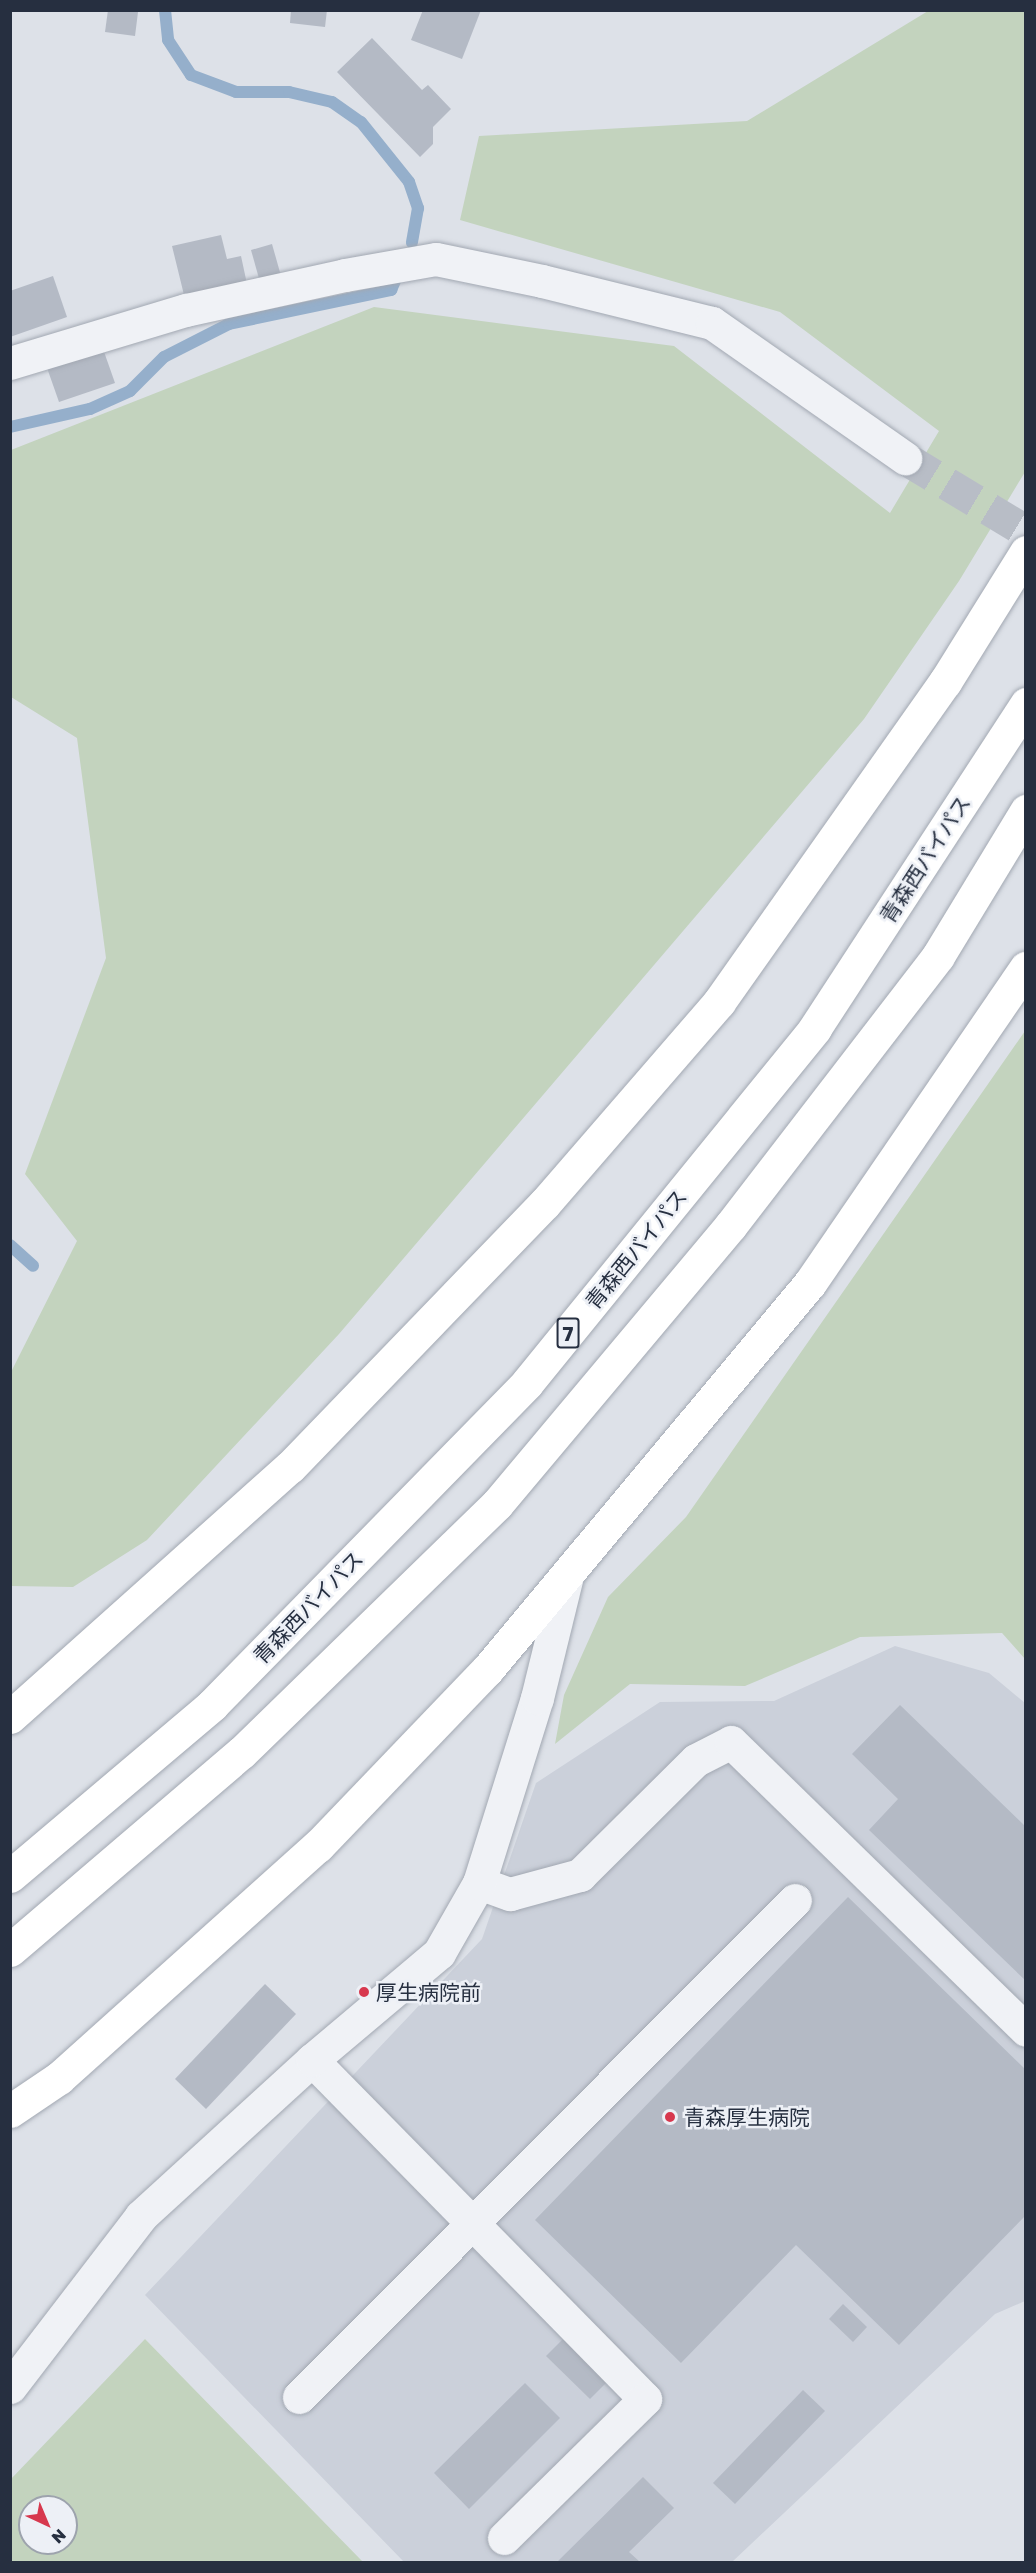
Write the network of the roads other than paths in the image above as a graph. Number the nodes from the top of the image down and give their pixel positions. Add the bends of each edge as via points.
1 (10, 363) edge
2 (905, 458) tunnel mouth
3 (1026, 552) edge
4 (1026, 704) edge
5 (1026, 811) edge
6 (1026, 968) edge
7 (567, 1576) junction
8 (10, 1717) edge
9 (10, 1876) edge
10 (479, 1883) junction
11 (795, 1900) dead end
12 (10, 1950) edge
13 (1026, 2030) edge
14 (312, 2060) junction
15 (10, 2111) edge
16 (472, 2220) junction
17 (10, 2387) edge
18 (299, 2397) dead end
19 (504, 2538) dead end

1 - 2 street via 186,310 345,275 436,260 542,280 712,323
3 - 8 highway via 945,682 719,1002 545,1203 290,1467
4 - 9 highway, 青森西バイパス / 7 via 815,1028 527,1383 212,1705
5 - 12 highway via 938,956 731,1225 497,1504 242,1753
6 - 7 highway via 810,1282
7 - 10 street via 537,1698
7 - 15 highway via 487,1670 318,1846 59,2078
10 - 13 street via 510,1894 580,1875 696,1760 731,1742
10 - 14 street via 439,1953
11 - 16 street
14 - 16 street
14 - 17 street via 141,2216
16 - 18 street
16 - 19 street via 645,2398

